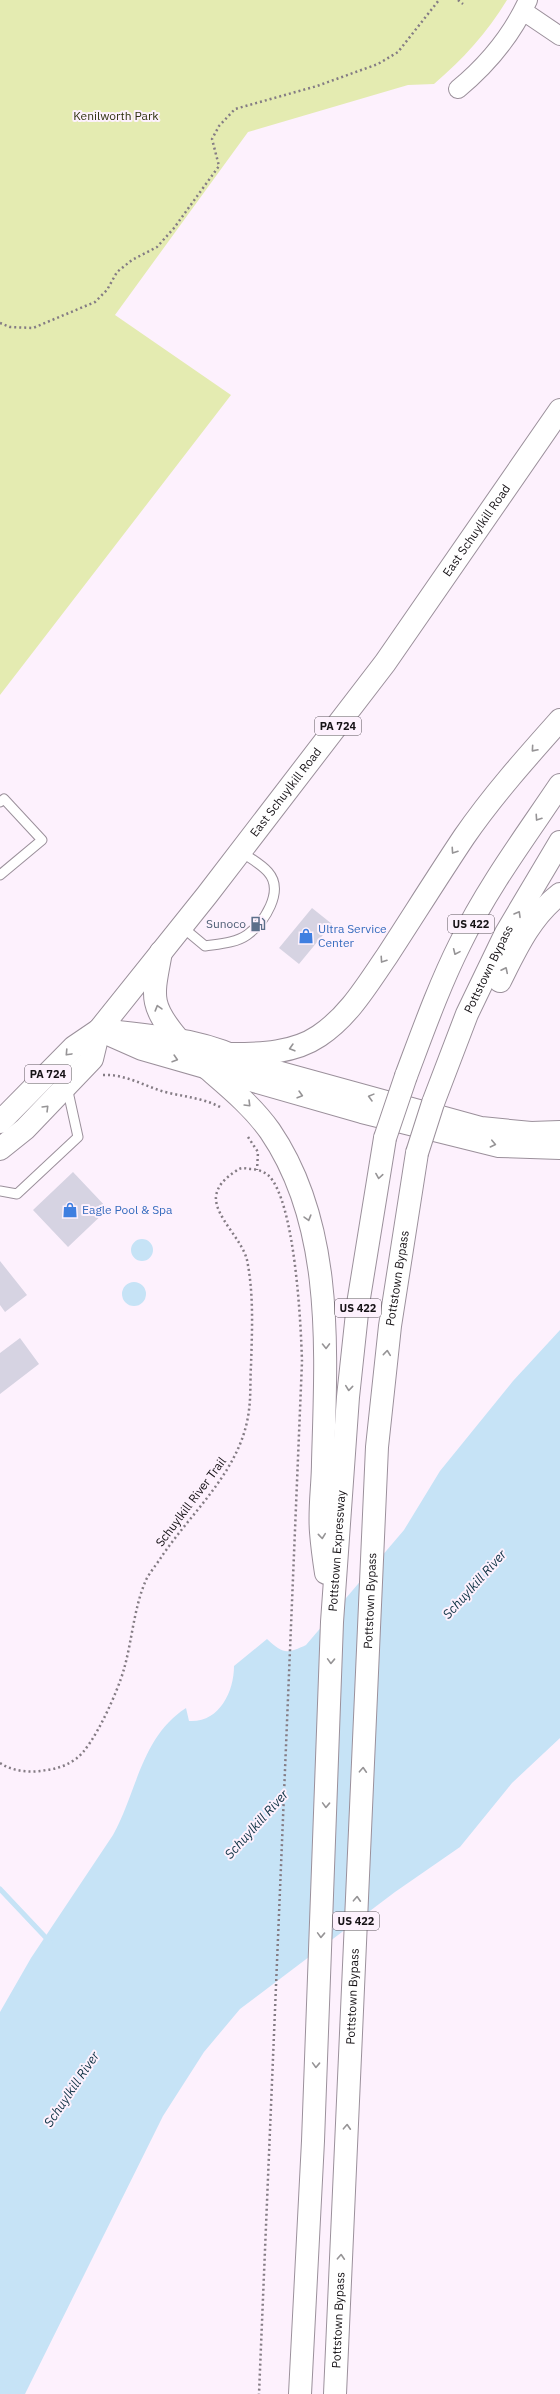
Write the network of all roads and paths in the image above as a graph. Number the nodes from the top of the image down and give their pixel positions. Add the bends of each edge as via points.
1 (439, 0) edge
2 (458, 0) edge
3 (463, 4) dead end
4 (526, 6) edge
5 (560, 36) edge
6 (458, 90) dead end
7 (0, 323) edge
8 (560, 410) edge
9 (560, 720) edge
10 (560, 785) edge
11 (0, 802) edge
12 (560, 842) edge
13 (241, 852) junction
14 (0, 875) edge
15 (560, 894) edge
16 (181, 926) junction
17 (161, 952) junction
18 (99, 1030) junction
19 (180, 1040) junction
20 (232, 1054) junction
21 (208, 1069) junction
22 (73, 1080) junction
23 (433, 1103) junction
24 (227, 1112) dead end
25 (0, 1122) edge
26 (245, 1132) dead end
27 (560, 1132) edge
28 (560, 1148) edge
29 (0, 1149) edge
30 (257, 1170) junction
31 (0, 1191) edge
32 (332, 1622) junction
33 (0, 1763) edge
34 (259, 2394) edge
35 (300, 2394) edge
36 (335, 2394) edge

1 - 7 path via 398,52 378,64 317,86 235,108 219,126 212,139 219,166 157,247 132,260 117,272 107,290 95,302 33,328 10,328
2 - 3 path
4 - 5 street
4 - 6 street via 491,57
8 - 13 main road, East Schuylkill Road / PA 724 via 385,663
9 -> 20 main road via 514,773 466,835 371,980 341,1018 318,1037 289,1049 259,1054
10 -> 32 main road, Pottstown Expressway / US 422, bridge via 498,877 460,943 434,1002 386,1138 358,1304 348,1397
11 - 14 lane via 4,798 42,840
23 -> 12 main road, Pottstown Bypass / US 422 via 467,1014 506,933
13 - 16 main road, East Schuylkill Road / PA 724
13 - 16 lane via 269,872 275,886 271,908 247,936 225,943 205,946
23 -> 15 main road via 522,938 536,916
16 - 17 main road, East Schuylkill Road / PA 724
17 - 18 main road, East Schuylkill Road / PA 724
19 -> 17 main road via 158,1013 155,1001
18 - 19 main road
18 -> 21 main road via 142,1050
18 - 22 main road, East Schuylkill Road / PA 724 via 92,1059
18 -> 25 main road, East Schuylkill Road / PA 724 via 74,1047
19 - 20 main road
27 -> 20 main road via 531,1133 481,1128 252,1065
21 -> 28 main road via 362,1112 499,1146
21 -> 32 main road via 248,1104 278,1144 298,1187 311,1229 320,1277 326,1347 321,1531
22 - 24 path via 117,1074 165,1092 209,1101
29 -> 22 main road, East Schuylkill Road / PA 724 via 25,1129
22 - 31 lane via 78,1137 17,1194
36 -> 23 main road, Pottstown Bypass / US 422, bridge via 377,1447 390,1326 416,1154
26 - 30 path via 258,1152
30 - 33 path, Schuylkill River Trail via 241,1168 233,1172 221,1183 216,1197 219,1211 240,1242 250,1284 252,1329 249,1410 241,1444 230,1468 181,1528 146,1580 124,1671 109,1708 78,1757 58,1769 29,1773
30 - 34 path via 267,1174 275,1185 296,1262 302,1362
32 -> 35 main road, US 422 via 313,2141

